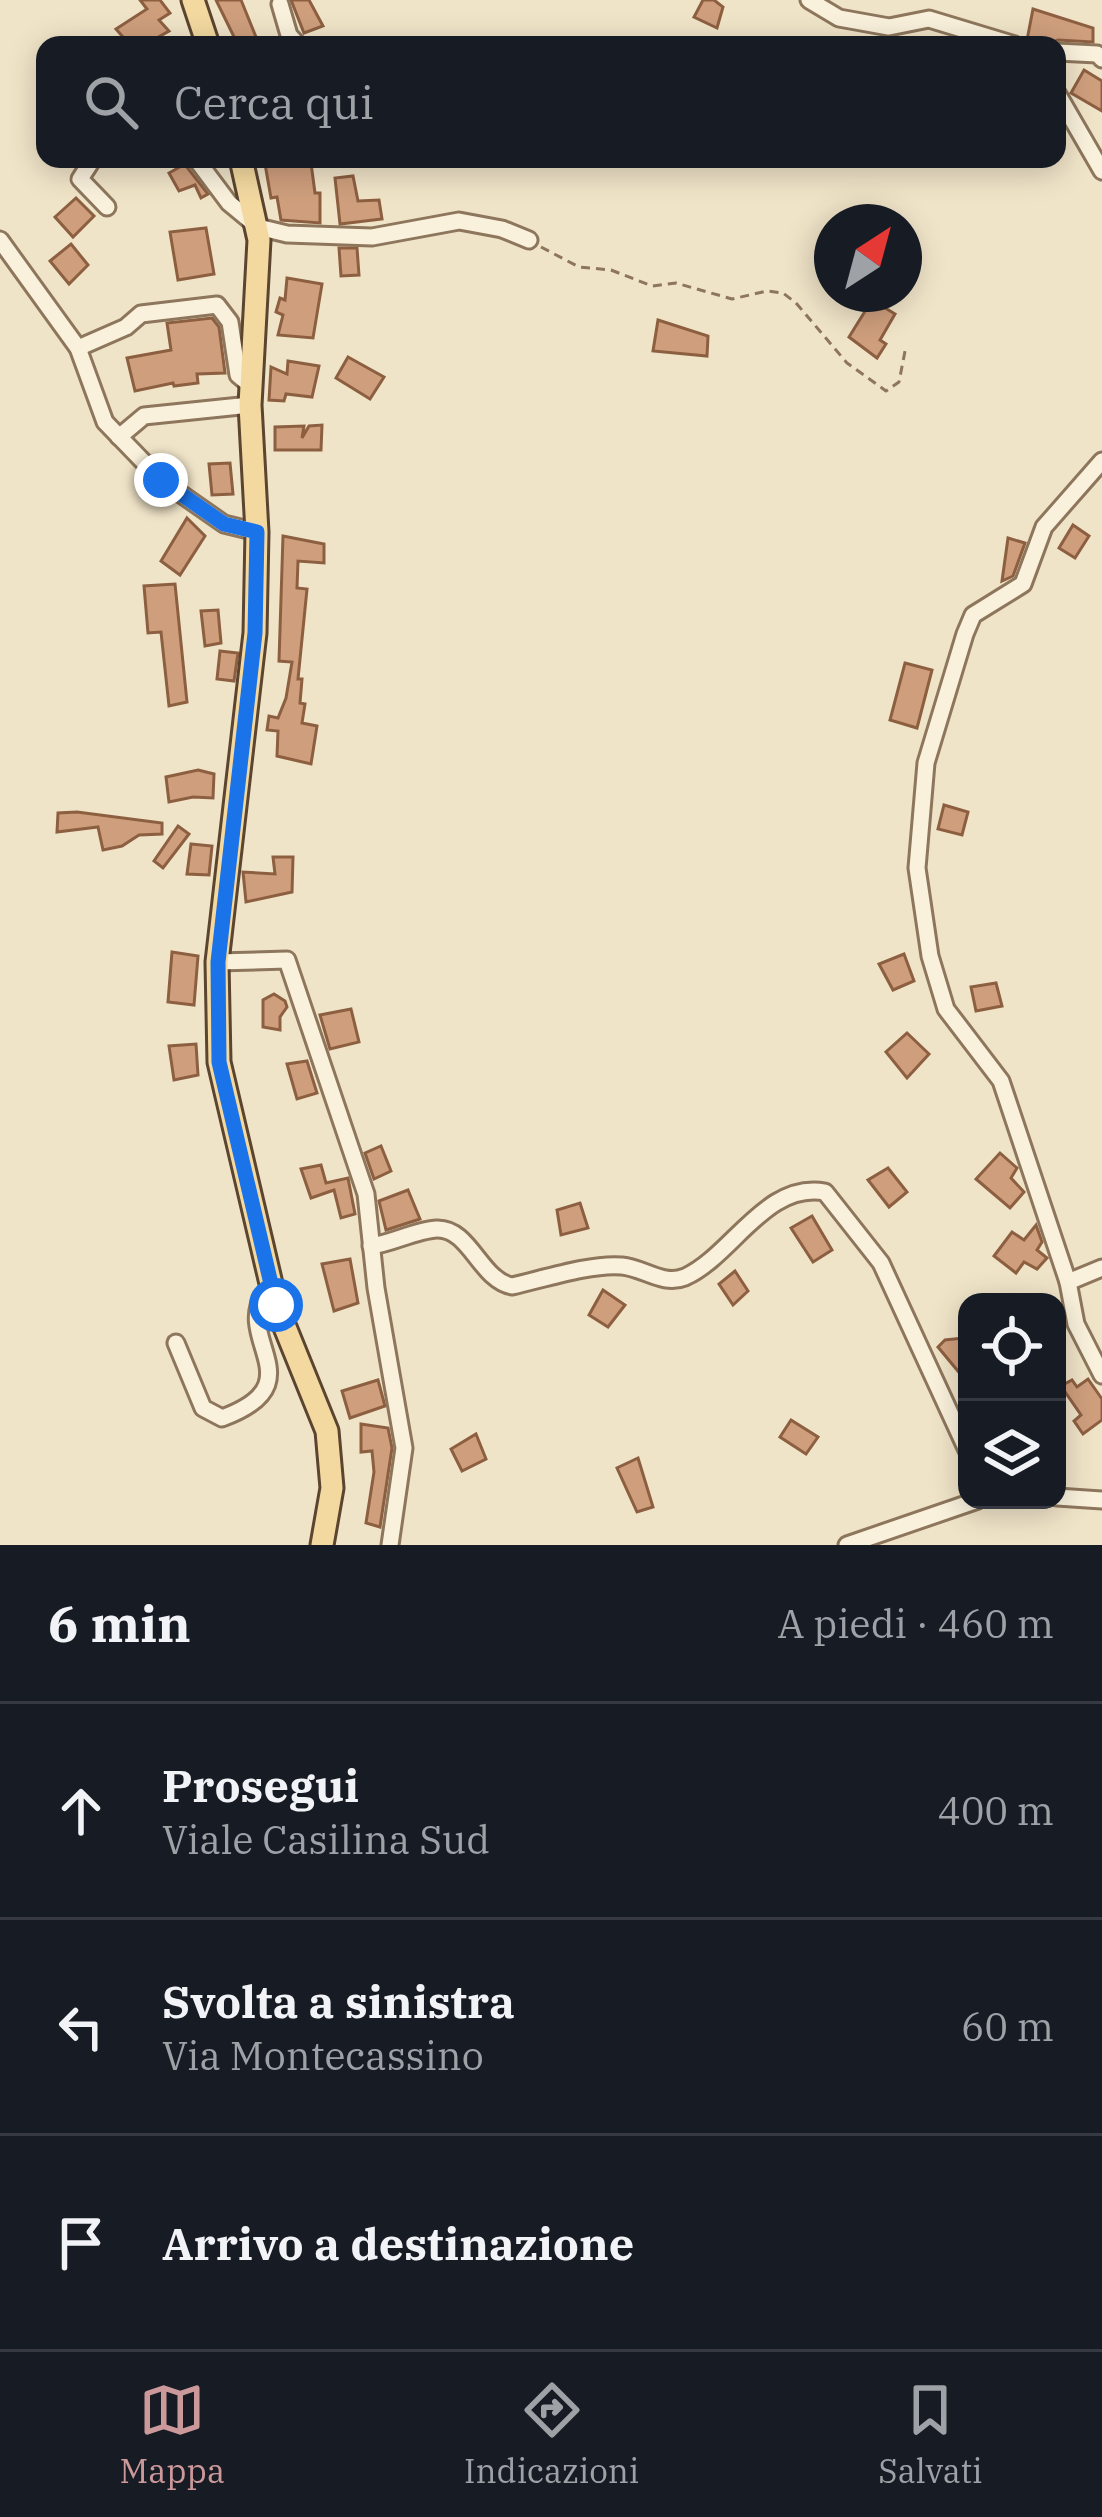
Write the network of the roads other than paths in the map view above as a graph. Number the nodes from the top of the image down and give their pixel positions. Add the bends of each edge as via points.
1 (193, 0) edge
2 (809, 0) edge
3 (280, 4) dead end
4 (210, 36) edge
5 (290, 36) edge
6 (985, 36) edge
7 (1066, 52) edge
8 (1102, 59) edge
9 (1066, 109) edge
10 (87, 168) edge
11 (203, 168) edge
12 (243, 168) edge
13 (1102, 171) edge
14 (107, 207) dead end
15 (258, 227) junction
16 (0, 240) edge
17 (529, 240) road end
18 (78, 348) junction
19 (250, 395) junction
20 (119, 437) junction
21 (1102, 461) edge
22 (257, 532) junction
23 (218, 962) junction
24 (371, 1246) junction
25 (1102, 1268) edge
26 (1068, 1282) junction
27 (273, 1294) junction
28 (176, 1343) dead end
29 (1102, 1375) edge
30 (958, 1430) edge
31 (1066, 1498) edge
32 (1102, 1500) edge
33 (958, 1507) edge
34 (322, 1545) edge
35 (390, 1545) edge
36 (847, 1545) edge

1 - 4 main road
2 - 6 street via 839,18 890,27 929,19
3 - 5 street
7 - 8 street
9 - 13 street
10 - 14 street via 80,179
11 - 15 street
12 - 15 main road
15 - 17 street via 372,237 459,221
15 - 19 main road
16 - 18 street
18 - 19 street via 141,314 217,305 230,322 238,375
18 - 20 street via 105,422
19 - 20 street via 144,416
19 - 22 main road
20 - 22 street via 161,480 224,524
21 - 26 street via 1044,527 1023,584 973,615 964,634 926,763 917,868 946,1009 1001,1081
22 - 23 main road via 255,633
23 - 24 street via 287,960 366,1194
23 - 27 main road via 219,1062
24 - 30 street via 443,1229 503,1285 620,1266 679,1280 772,1205 825,1192 881,1263
24 - 35 street via 404,1448
25 - 26 street
26 - 29 street via 1076,1324
27 - 28 street via 259,1301 267,1384 248,1406 221,1418 203,1408
27 - 34 main road via 327,1431 332,1488
31 - 32 street
33 - 36 street

